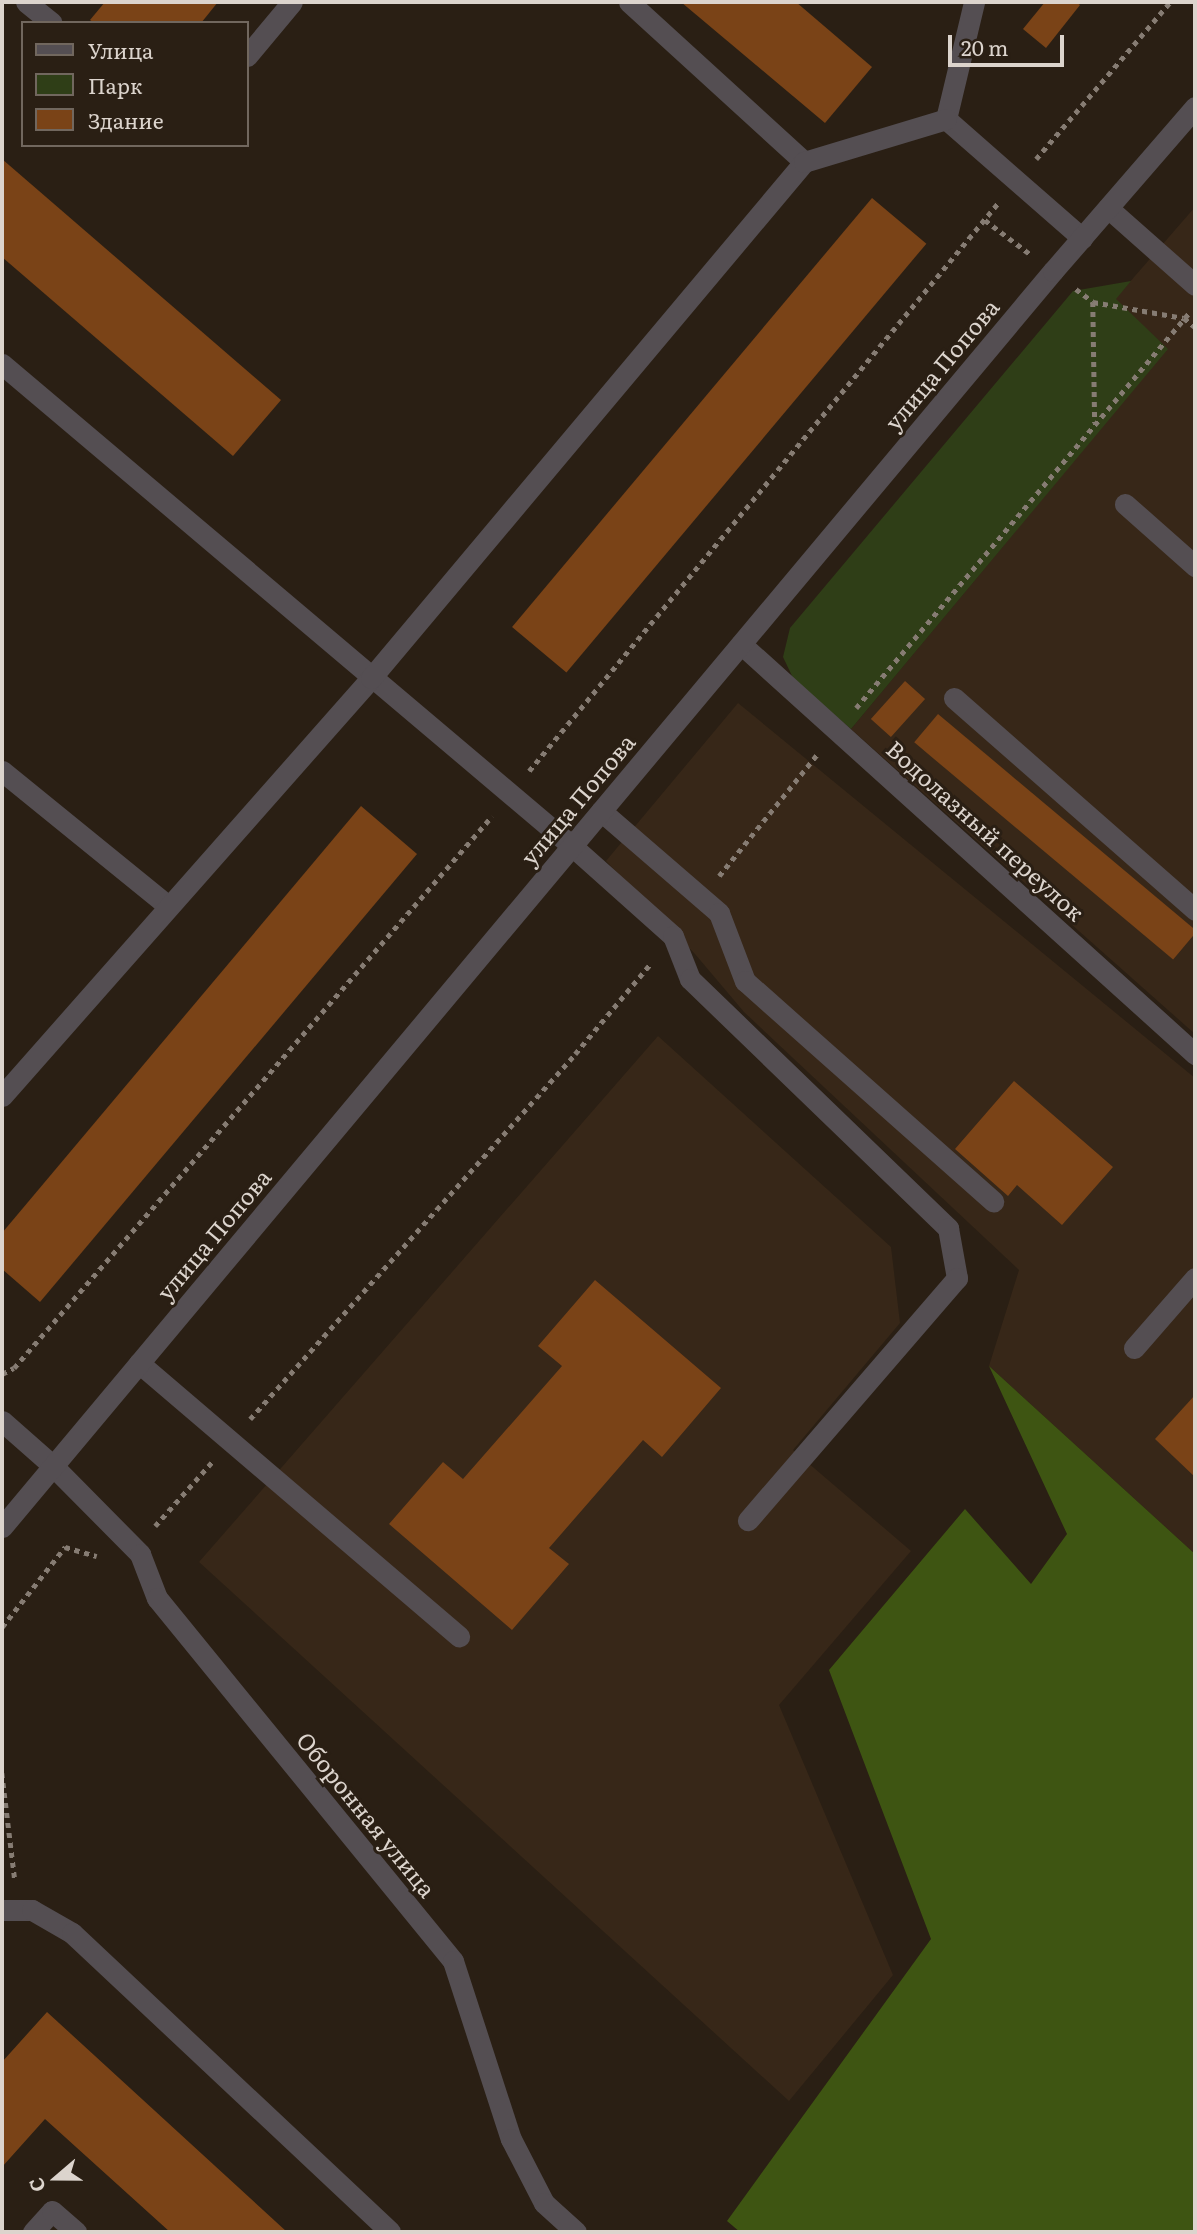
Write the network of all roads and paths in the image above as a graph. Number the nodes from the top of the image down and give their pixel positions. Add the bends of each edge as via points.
1 (26, 2) edge
2 (292, 2) edge
3 (629, 2) edge
4 (974, 2) edge
5 (1170, 2) edge
6 (50, 21) edge
7 (248, 56) edge
8 (1195, 107) edge
9 (946, 118) junction
10 (804, 162) junction
11 (1016, 182) junction
12 (1108, 208) junction
13 (1082, 238) junction
14 (1195, 285) edge
15 (1093, 302) dead end
16 (1195, 305) edge
17 (1184, 318) junction
18 (1195, 327) edge
19 (2, 364) edge
20 (1095, 424) junction
21 (1125, 504) dead end
22 (1195, 566) edge
23 (741, 645) junction
24 (370, 678) junction
25 (954, 698) dead end
26 (837, 732) junction
27 (2, 771) edge
28 (510, 794) junction
29 (601, 811) junction
30 (572, 846) junction
31 (702, 898) junction
32 (169, 906) junction
33 (1195, 910) edge
34 (673, 936) junction
35 (1195, 1054) edge
36 (2, 1096) edge
37 (993, 1201) dead end
38 (1195, 1278) edge
39 (1134, 1348) dead end
40 (139, 1363) junction
41 (2, 1374) edge
42 (2, 1421) edge
43 (230, 1441) junction
44 (53, 1466) junction
45 (748, 1520) dead end
46 (2, 1527) edge
47 (135, 1549) junction
48 (2, 1627) edge
49 (459, 1636) dead end
50 (2, 1773) edge
51 (10, 1910) edge
52 (33, 2232) edge
53 (76, 2232) edge
54 (390, 2232) edge
55 (576, 2232) edge

1 - 6 street
2 - 7 street
3 - 10 street
4 - 9 street
5 - 11 path
8 - 12 street, улица Попова
9 - 10 street
9 - 11 street
10 - 24 street
11 - 13 street
11 - 28 path
12 - 13 street, улица Попова
12 - 14 street
13 - 23 street, улица Попова
15 - 20 path
16 - 17 path
17 - 18 path
17 - 20 path
19 - 24 street
20 - 26 path
21 - 22 street
23 - 26 street, Водолазный переулок
23 - 29 street, улица Попова
24 - 28 street
24 - 32 street
25 - 33 street
26 - 31 path
26 - 35 street, Водолазный переулок
27 - 32 street
28 - 30 street
28 - 41 path via 23,1358
29 - 30 street, улица Попова
29 - 31 street
30 - 34 street
30 - 40 street, улица Попова
31 - 37 street via 719,913 745,981
32 - 36 street
34 - 43 path via 575,1054
34 - 45 street via 690,979 948,1228 957,1278
38 - 39 street
40 - 43 street
40 - 44 street, улица Попова
42 - 44 street, Оборонная улица
43 - 47 path
43 - 49 street
44 - 46 street, улица Попова
44 - 47 street, Оборонная улица
47 - 48 path via 123,1563 65,1547
47 - 55 street, Оборонная улица via 157,1598 453,1961 511,2139 544,2203
50 - 51 path
51 - 54 street via 33,1910 72,1933
52 - 53 street via 52,2211

